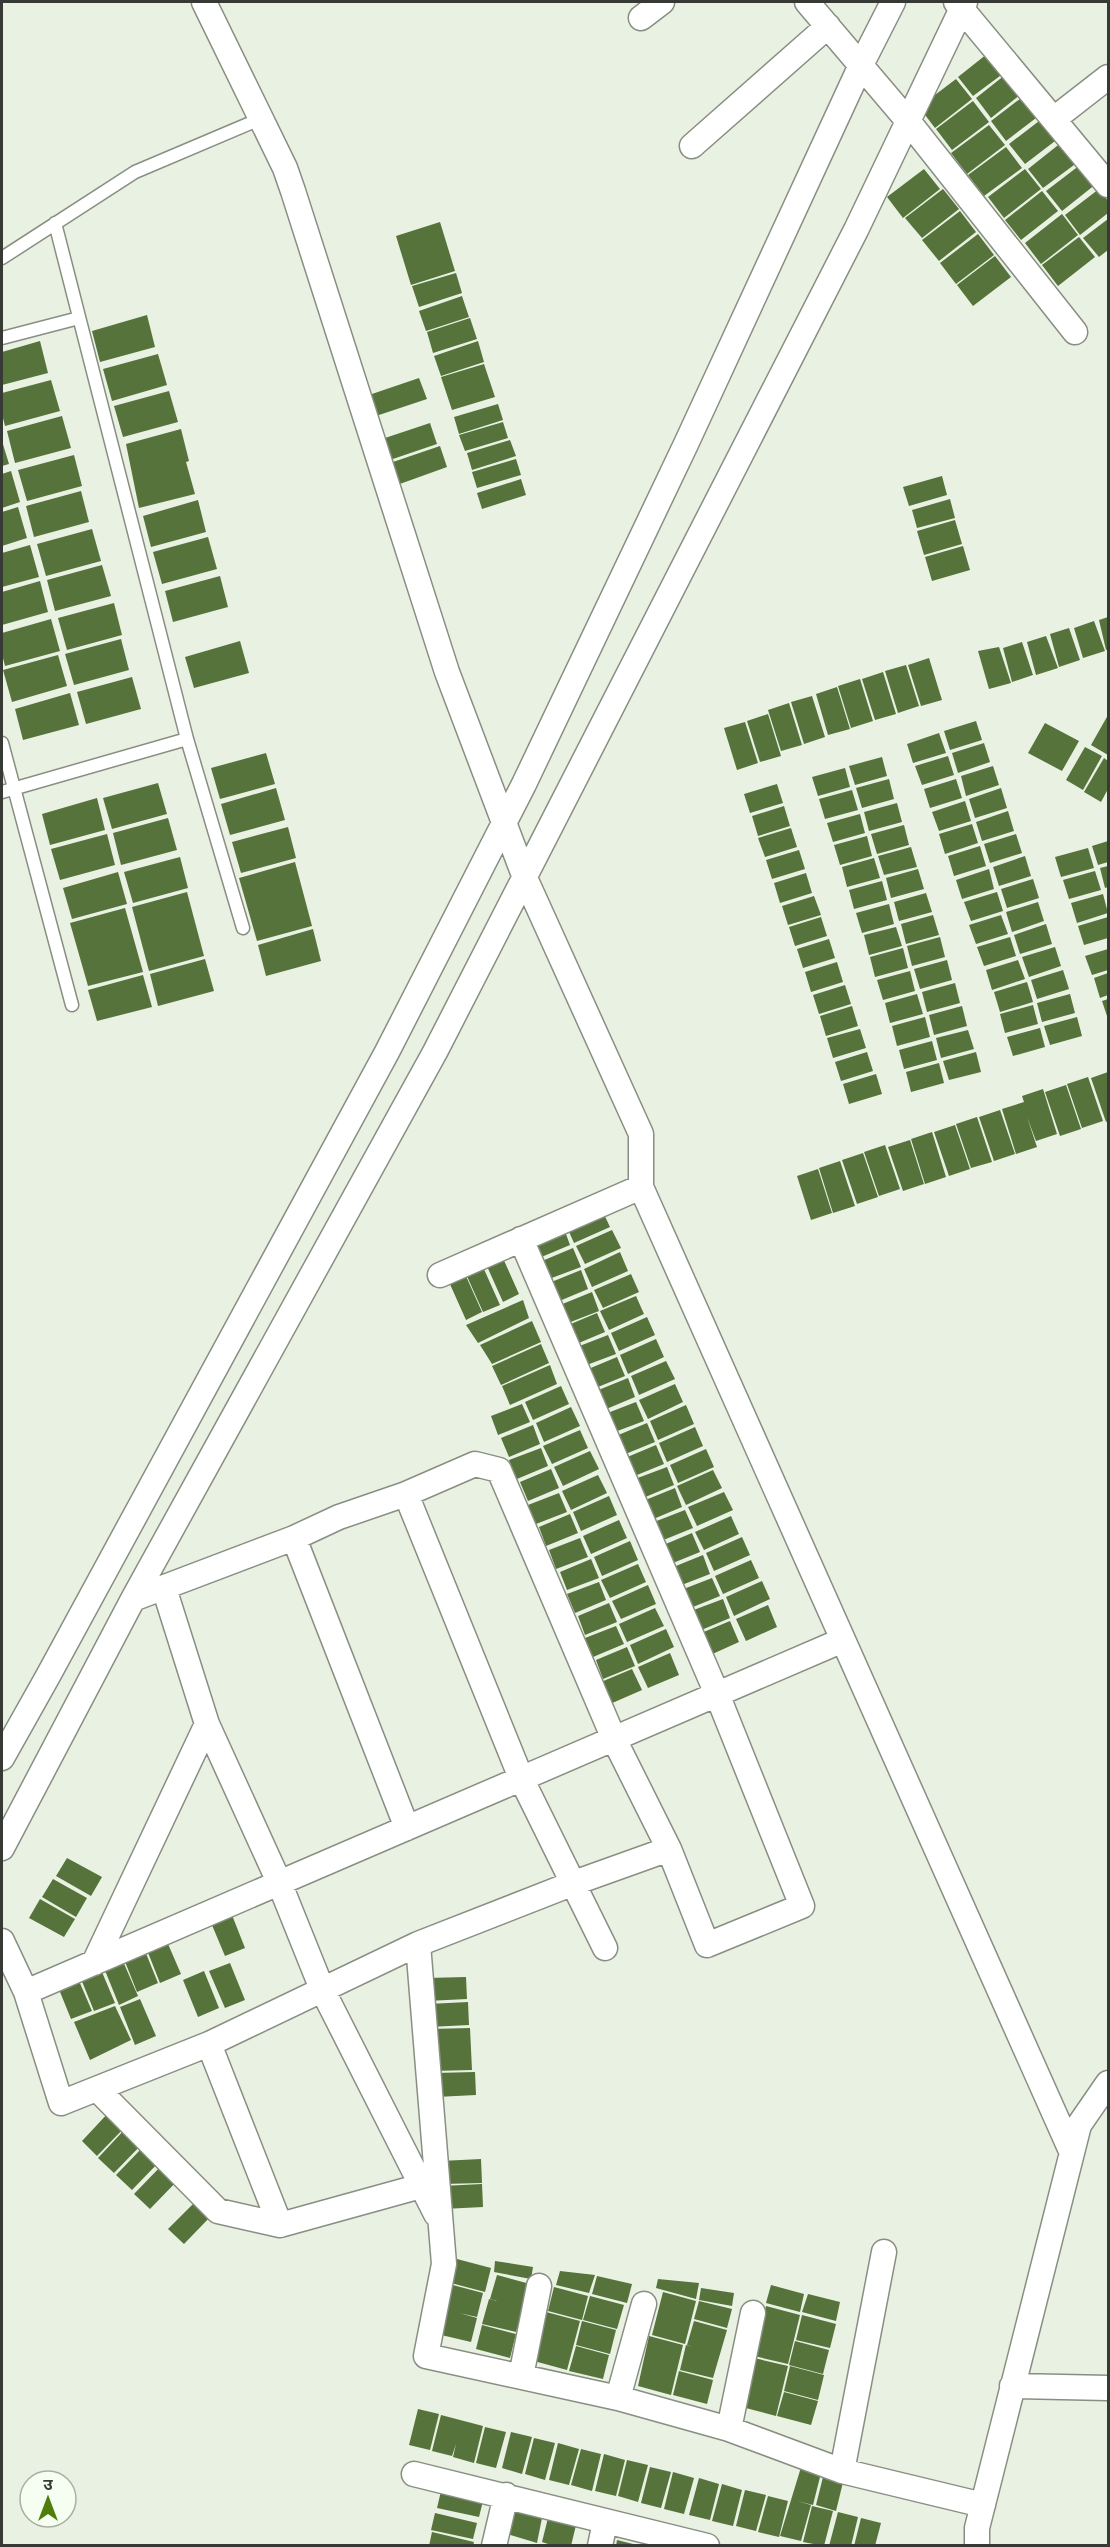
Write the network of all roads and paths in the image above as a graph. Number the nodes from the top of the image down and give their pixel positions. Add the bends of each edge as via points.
1 (204, 2) edge
2 (662, 2) edge
3 (807, 2) edge
4 (893, 2) edge
5 (961, 4) edge
6 (641, 18) dead end
7 (828, 26) junction
8 (861, 65) junction
9 (1108, 77) edge
10 (260, 119) junction
11 (1054, 119) junction
12 (908, 121) junction
13 (692, 146) dead end
14 (1108, 184) edge
15 (55, 223) junction
16 (2, 258) edge
17 (79, 318) junction
18 (1075, 332) dead end
19 (2, 338) edge
20 (187, 739) junction
21 (2, 742) edge
22 (8, 790) edge
23 (504, 822) junction
24 (525, 878) junction
25 (243, 928) dead end
26 (72, 1005) dead end
27 (641, 1187) junction
28 (522, 1239) junction
29 (440, 1275) dead end
30 (406, 1494) junction
31 (294, 1538) junction
32 (164, 1588) junction
33 (133, 1599) junction
34 (843, 1640) junction
35 (717, 1694) junction
36 (207, 1724) junction
37 (614, 1739) junction
38 (2, 1758) edge
39 (522, 1778) junction
40 (407, 1828) junction
41 (2, 1848) edge
42 (669, 1849) junction
43 (279, 1882) junction
44 (574, 1883) junction
45 (2, 1941) edge
46 (418, 1944) junction
47 (605, 1948) dead end
48 (94, 1963) junction
49 (322, 1989) junction
50 (26, 1992) junction
51 (209, 2044) junction
52 (1108, 2083) edge
53 (97, 2089) junction
54 (1072, 2153) junction
55 (422, 2186) junction
56 (441, 2223) junction
57 (280, 2225) junction
58 (884, 2252) dead end
59 (539, 2286) dead end
60 (644, 2304) dead end
61 (753, 2313) dead end
62 (522, 2376) junction
63 (1012, 2385) junction
64 (1108, 2388) edge
65 (618, 2398) junction
66 (729, 2429) junction
67 (842, 2471) junction
68 (414, 2474) dead end
69 (506, 2495) junction
70 (983, 2505) junction
71 (605, 2522) junction
72 (494, 2546) edge
73 (600, 2546) edge
74 (707, 2546) edge
75 (977, 2546) edge

1 - 10 street
2 - 6 street
3 - 7 street
4 - 8 street
5 - 11 street
5 - 12 street
7 - 8 street
7 - 13 street
8 - 12 street
8 - 23 street via 686,444
9 - 11 street
10 - 15 lane via 135,172
10 - 23 street via 294,191 447,672
11 - 14 street
12 - 18 street
12 - 24 street
15 - 16 lane
15 - 17 lane
17 - 19 lane
17 - 20 lane
20 - 22 lane
20 - 25 lane
21 - 22 lane
22 - 26 lane
23 - 24 street
23 - 38 street via 381,1063
24 - 27 street via 641,1134
24 - 33 street via 435,1052
27 - 28 street
27 - 34 street
28 - 29 street
28 - 35 street
30 - 31 street via 339,1517
30 - 37 street via 475,1464 499,1470
30 - 39 street
31 - 32 street
31 - 40 street
32 - 33 street
32 - 36 street
33 - 41 street
34 - 35 street
34 - 54 street
35 - 37 street
35 - 42 street via 802,1906 707,1945
36 - 43 street
36 - 48 street
37 - 39 street
37 - 42 street
39 - 40 street
39 - 44 street
40 - 43 street
42 - 44 street
43 - 48 street
43 - 49 street
44 - 46 street
44 - 47 street
45 - 50 street
46 - 49 street
46 - 56 street
48 - 50 street
49 - 51 street
49 - 55 street
50 - 53 street via 61,2103
51 - 53 street
51 - 57 street
52 - 54 street via 1079,2125
53 - 57 street via 218,2211
54 - 63 street
55 - 56 street
55 - 57 street
56 - 62 street via 444,2264 426,2356
58 - 67 street
59 - 62 street
60 - 65 street
61 - 66 street
62 - 65 street
63 - 64 street
63 - 70 street
65 - 66 street
66 - 67 street
67 - 70 street
68 - 69 street
69 - 71 street
69 - 72 street
70 - 75 street
71 - 73 street
71 - 74 street

